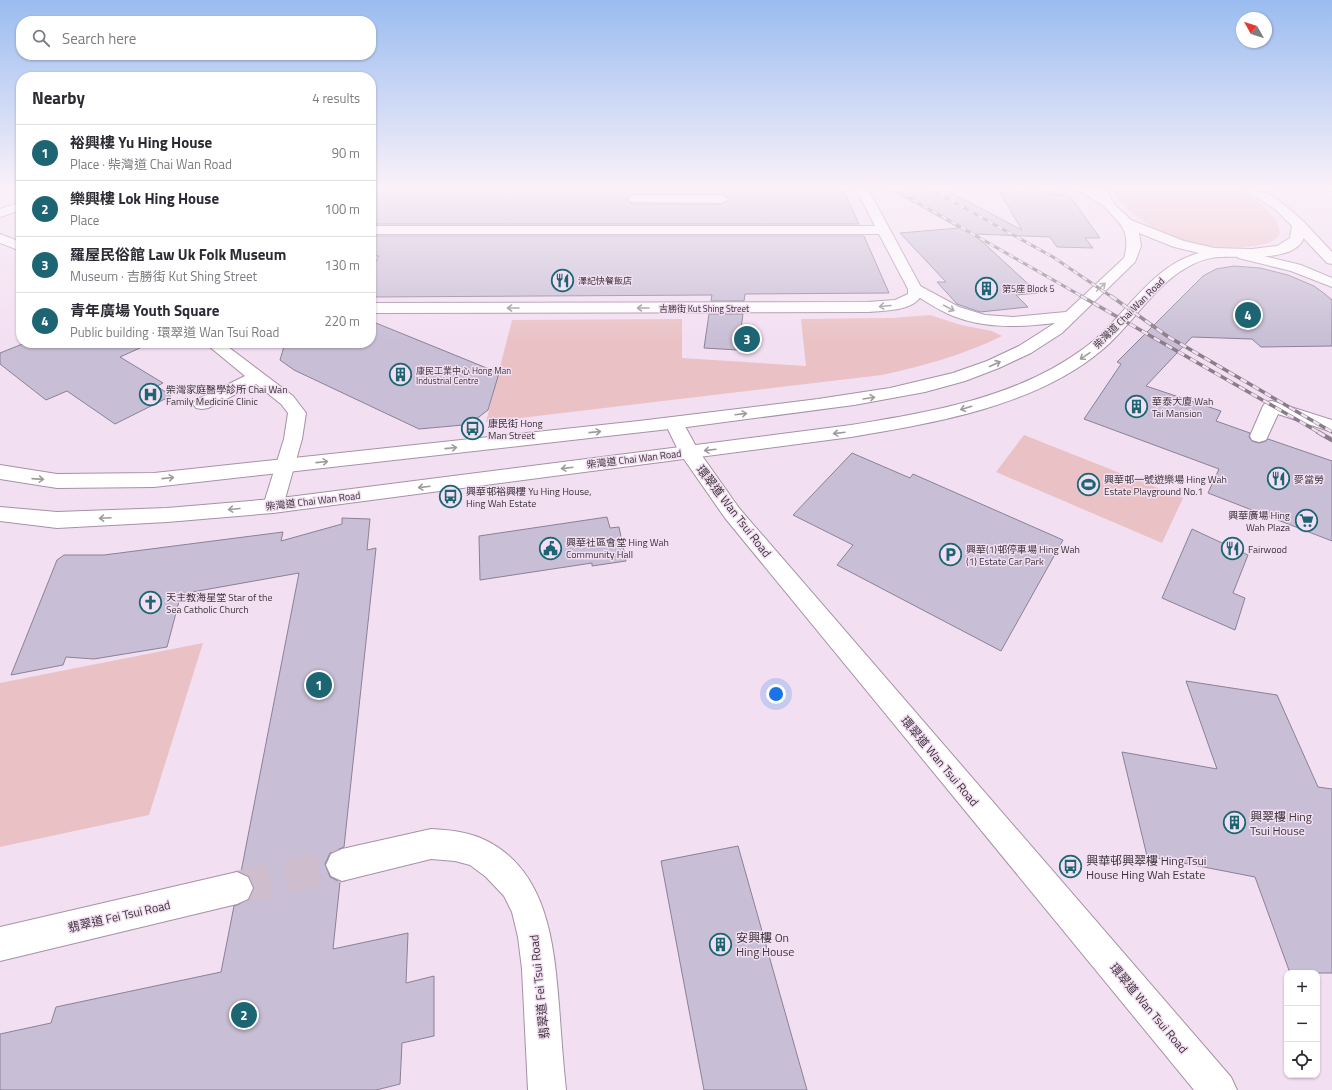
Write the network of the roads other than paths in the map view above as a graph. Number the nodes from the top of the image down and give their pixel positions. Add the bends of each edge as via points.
1 (4, 240) edge
2 (889, 240) edge
3 (1134, 240) edge
4 (1171, 240) edge
5 (1296, 240) edge
6 (1313, 240) edge
7 (16, 246) edge
8 (1218, 253) junction
9 (1243, 255) junction
10 (1332, 260) edge
11 (1332, 283) edge
12 (915, 289) junction
13 (376, 308) edge
14 (1069, 316) junction
15 (219, 348) edge
16 (257, 377) junction
17 (202, 404) dead end
18 (674, 423) junction
19 (1332, 426) edge
20 (1259, 436) dead end
21 (689, 452) junction
22 (284, 466) junction
23 (0, 472) edge
24 (273, 506) junction
25 (0, 514) edge
26 (342, 865) tunnel mouth
27 (237, 888) tunnel mouth
28 (0, 944) edge
29 (547, 1090) edge
30 (1218, 1090) edge

1 - 7 main road
2 - 12 main road
14 -> 3 main road, 柴灣道 Chai Wan Road via 1130,259 1135,247
4 - 8 main road, 柴灣道 Chai Wan Road
5 - 9 main road, 柴灣道 Chai Wan Road via 1274,251
6 - 10 main road
8 - 9 main road, 柴灣道 Chai Wan Road
8 -> 21 main road, 柴灣道 Chai Wan Road via 1185,262 1172,270 1089,354 1060,371 1012,392 958,410 895,424
9 - 11 main road via 1296,268
12 -> 13 main road, 吉勝街 Kut Shing Street via 915,294 910,300 899,304 868,307
12 -> 14 main road via 958,313 990,320 1019,321
18 -> 14 main road, 柴灣道 Chai Wan Road via 869,398 930,386 990,366 1026,348 1056,330
15 - 16 main road
16 - 17 main road
16 - 22 main road via 287,400 297,413 293,439
18 - 21 main road, 環翠道 Wan Tsui Road
22 -> 18 main road, 柴灣道 Chai Wan Road
19 - 20 main road via 1272,406
21 -> 24 main road, 柴灣道 Chai Wan Road
21 - 30 main road, 環翠道 Wan Tsui Road via 732,513
23 -> 22 main road, 柴灣道 Chai Wan Road via 23,478 81,482 154,480
22 - 24 main road
24 -> 25 main road, 柴灣道 Chai Wan Road via 167,515 57,520
26 - 29 main road, 翡翠道 Fei Tsui Road via 431,844 455,846 477,852 515,885 527,908 535,937
27 - 28 main road, 翡翠道 Fei Tsui Road

